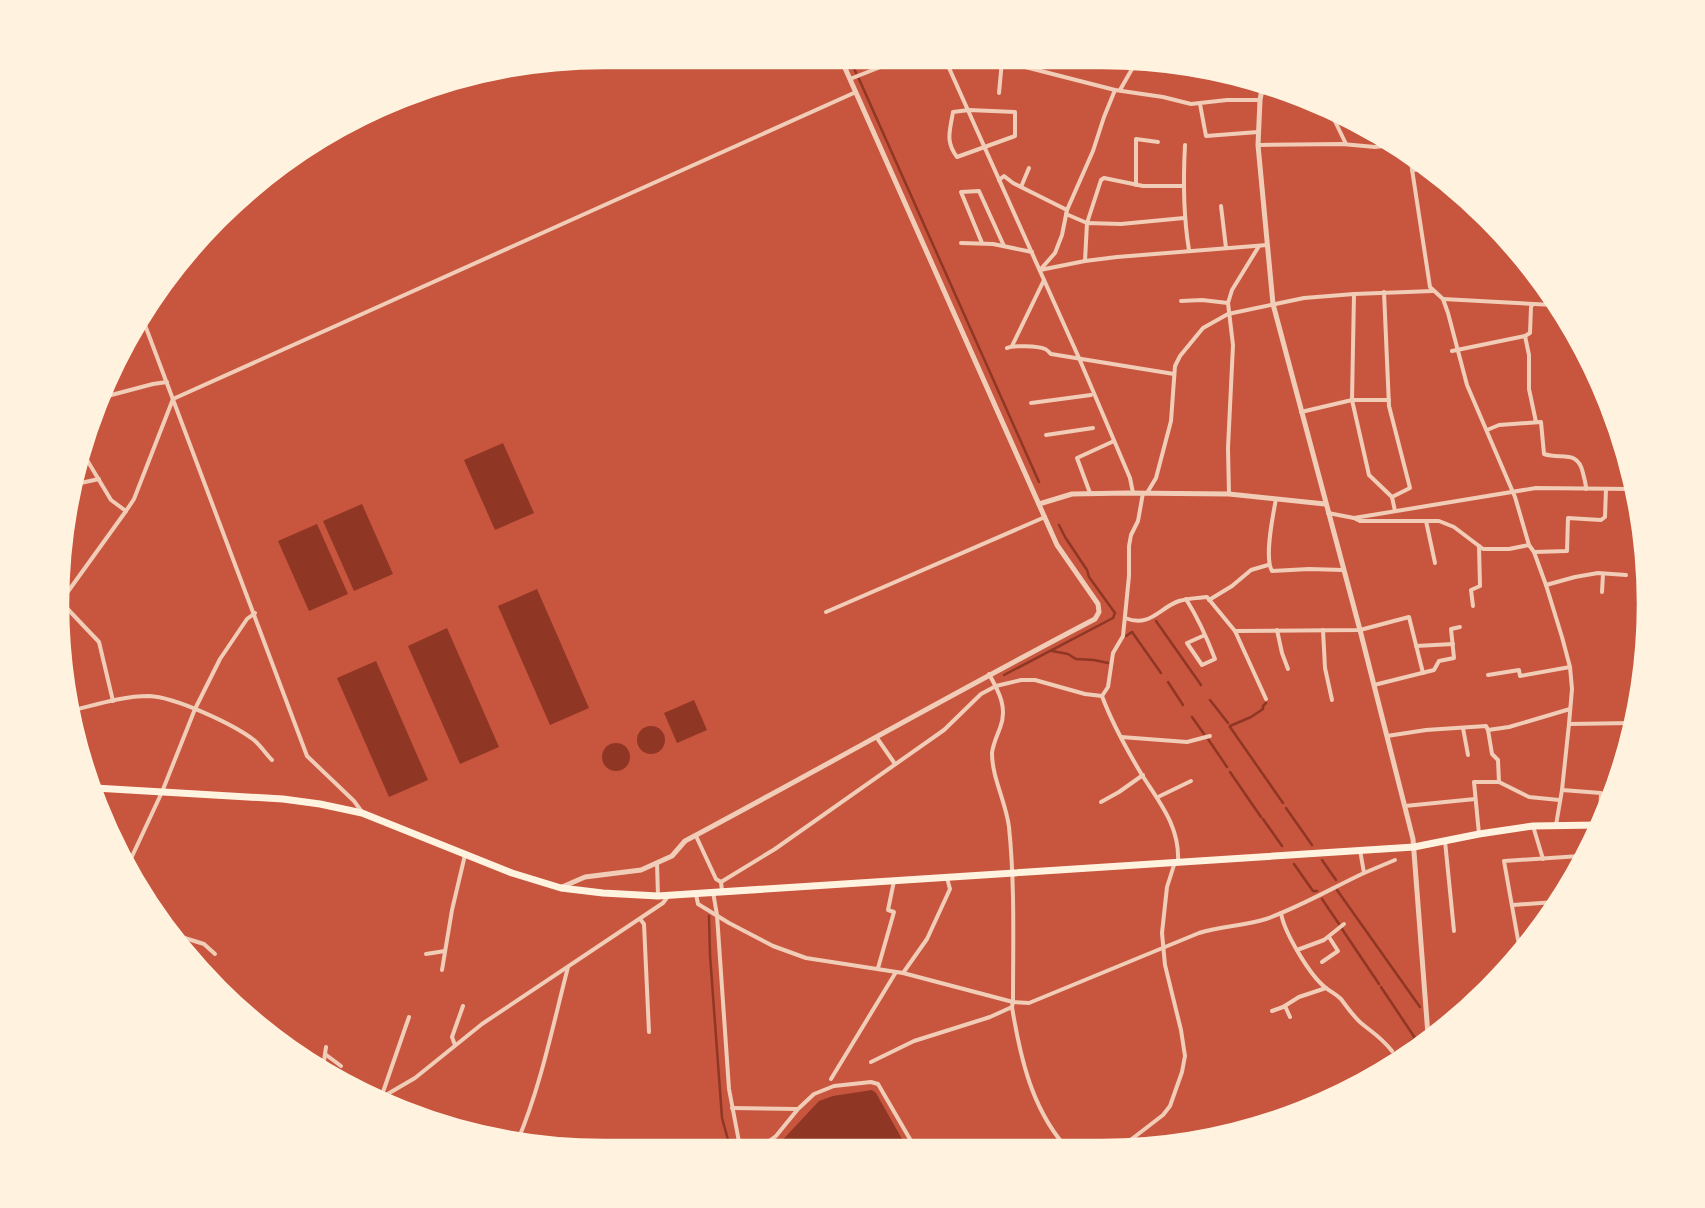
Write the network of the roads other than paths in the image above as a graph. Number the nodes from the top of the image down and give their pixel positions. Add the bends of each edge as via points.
1 (846, 68) edge
2 (878, 68) edge
3 (949, 68) edge
4 (1001, 68) edge
5 (1030, 68) edge
6 (1131, 69) edge
7 (850, 79) junction
8 (1117, 90) junction
9 (856, 92) junction
10 (1261, 92) edge
11 (999, 93) dead end
12 (1260, 100) junction
13 (1200, 104) junction
14 (968, 110) junction
15 (1336, 122) edge
16 (1258, 132) junction
17 (1158, 142) dead end
18 (1346, 144) junction
19 (1185, 145) dead end
20 (1258, 145) junction
21 (1381, 146) edge
22 (984, 147) junction
23 (1412, 167) edge
24 (1030, 168) dead end
25 (1412, 170) junction
26 (1416, 170) edge
27 (999, 180) junction
28 (1136, 185) junction
29 (1183, 186) junction
30 (1021, 187) junction
31 (1221, 206) dead end
32 (1067, 212) junction
33 (1184, 218) junction
34 (1087, 223) junction
35 (961, 243) dead end
36 (982, 243) junction
37 (1267, 245) junction
38 (1004, 246) junction
39 (1259, 246) junction
40 (1226, 248) junction
41 (1188, 250) junction
42 (1032, 252) junction
43 (1085, 261) junction
44 (1040, 270) junction
45 (1044, 280) junction
46 (1433, 291) junction
47 (1384, 292) junction
48 (1354, 294) junction
49 (1442, 299) junction
50 (1181, 301) dead end
51 (1228, 303) junction
52 (1273, 304) junction
53 (1533, 304) junction
54 (1546, 305) edge
55 (1228, 314) junction
56 (145, 326) edge
57 (1525, 336) junction
58 (1012, 346) junction
59 (1007, 348) dead end
60 (1457, 350) junction
61 (1452, 351) dead end
62 (1079, 358) junction
63 (1174, 374) junction
64 (167, 382) junction
65 (110, 395) edge
66 (1091, 395) dead end
67 (173, 399) junction
68 (1352, 400) junction
69 (1389, 400) junction
70 (1031, 403) dead end
71 (1301, 412) junction
72 (1536, 422) junction
73 (1094, 428) dead end
74 (1486, 430) junction
75 (1046, 435) dead end
76 (1114, 441) junction
77 (87, 461) edge
78 (98, 479) junction
79 (82, 483) edge
80 (1586, 489) junction
81 (1606, 489) junction
82 (1625, 490) edge
83 (1512, 491) junction
84 (1132, 493) junction
85 (1145, 493) junction
86 (1090, 494) junction
87 (1230, 494) junction
88 (1392, 497) junction
89 (1276, 499) junction
90 (1039, 504) junction
91 (1325, 504) junction
92 (126, 511) junction
93 (1395, 511) junction
94 (1328, 513) junction
95 (1044, 517) junction
96 (1354, 518) junction
97 (1426, 521) junction
98 (1529, 545) junction
99 (1479, 546) junction
100 (1534, 552) junction
101 (1434, 563) dead end
102 (1268, 565) junction
103 (1344, 570) junction
104 (1603, 574) junction
105 (1626, 575) dead end
106 (1546, 585) junction
107 (68, 589) edge
108 (1602, 592) dead end
109 (1186, 599) junction
110 (1209, 600) junction
111 (1473, 606) dead end
112 (68, 611) edge
113 (826, 612) dead end
114 (254, 613) junction
115 (1125, 618) junction
116 (1460, 627) dead end
117 (1277, 630) junction
118 (1323, 630) junction
119 (1360, 630) junction
120 (1235, 631) junction
121 (1205, 635) junction
122 (1453, 644) junction
123 (1416, 646) junction
124 (1570, 667) junction
125 (1288, 669) dead end
126 (1423, 673) junction
127 (989, 674) junction
128 (1488, 674) dead end
129 (1374, 684) junction
130 (996, 686) junction
131 (1102, 696) junction
132 (1266, 699) dead end
133 (113, 700) junction
134 (1332, 700) dead end
135 (78, 709) edge
136 (195, 709) junction
137 (1570, 709) junction
138 (1624, 723) edge
139 (1569, 724) junction
140 (1463, 728) junction
141 (1488, 730) junction
142 (1210, 736) dead end
143 (1387, 736) junction
144 (1121, 737) junction
145 (877, 738) junction
146 (1468, 755) dead end
147 (272, 760) dead end
148 (895, 764) junction
149 (1143, 775) junction
150 (1191, 781) dead end
151 (1498, 782) junction
152 (100, 788) edge
153 (1562, 790) junction
154 (162, 792) junction
155 (1158, 797) junction
156 (1475, 799) junction
157 (1601, 799) edge
158 (1559, 800) junction
159 (1101, 802) dead end
160 (1405, 806) junction
161 (362, 813) junction
162 (1556, 824) junction
163 (1590, 825) edge
164 (1533, 826) junction
165 (1479, 834) junction
166 (696, 836) junction
167 (1445, 841) junction
168 (1414, 847) junction
169 (1360, 850) junction
170 (466, 854) junction
171 (1574, 856) edge
172 (132, 857) edge
173 (1543, 859) junction
174 (1395, 860) dead end
175 (1176, 862) junction
176 (657, 863) junction
177 (1013, 873) junction
178 (1364, 873) junction
179 (947, 878) junction
180 (894, 880) junction
181 (721, 882) junction
182 (561, 888) junction
183 (713, 892) junction
184 (722, 892) junction
185 (696, 893) junction
186 (670, 895) junction
187 (658, 896) junction
188 (1547, 903) edge
189 (1513, 905) junction
190 (1280, 913) junction
191 (717, 915) junction
192 (640, 919) junction
193 (1344, 924) dead end
194 (1454, 931) dead end
195 (1329, 937) junction
196 (184, 938) edge
197 (1519, 940) edge
198 (1163, 948) junction
199 (445, 950) junction
200 (1296, 950) junction
201 (215, 954) dead end
202 (426, 954) dead end
203 (1322, 962) dead end
204 (568, 967) junction
205 (878, 968) junction
206 (442, 970) dead end
207 (896, 972) junction
208 (903, 973) junction
209 (1326, 988) junction
210 (1012, 1005) junction
211 (463, 1006) dead end
212 (1285, 1006) junction
213 (1272, 1011) dead end
214 (1290, 1017) dead end
215 (409, 1018) dead end
216 (1428, 1030) edge
217 (649, 1032) dead end
218 (455, 1045) junction
219 (326, 1047) dead end
220 (1392, 1050) dead end
221 (325, 1054) junction
222 (324, 1061) edge
223 (871, 1062) dead end
224 (341, 1066) dead end
225 (831, 1079) dead end
226 (383, 1093) edge
227 (387, 1094) edge
228 (732, 1108) junction
229 (798, 1109) junction
230 (521, 1134) edge
231 (1132, 1139) edge
232 (739, 1140) edge
233 (771, 1140) edge
234 (911, 1140) edge
235 (1060, 1140) edge

1 - 7 street
2 - 7 street
3 - 14 street
4 - 11 street
5 - 8 street
6 - 8 street
7 - 9 street
8 - 13 street
8 - 32 street
9 - 67 street
9 - 90 street
10 - 12 street
12 - 13 street
12 - 16 street
13 - 16 street via 1206,136
14 - 22 street
14 - 22 street via 953,112 950,148 957,157
14 - 22 street via 1015,112 1015,136
15 - 18 street
16 - 20 street
17 - 28 street via 1136,140
18 - 20 street
18 - 21 street
19 - 29 street
20 - 37 street
22 - 27 street
23 - 25 street
24 - 30 street
25 - 26 street
25 - 46 street
27 - 30 street via 1004,176
27 - 42 street
28 - 29 street
28 - 34 street via 1101,180
29 - 33 street
30 - 32 street
31 - 40 street
32 - 34 street
32 - 44 street via 1055,253
33 - 34 street via 1121,224
33 - 41 street
34 - 43 street
35 - 36 street
36 - 38 street
36 - 38 street via 961,192 979,191
37 - 39 street
37 - 52 street
38 - 42 street
39 - 40 street
39 - 51 street via 1232,290
40 - 41 street
41 - 43 street
42 - 44 street
43 - 44 street
44 - 45 street
45 - 58 street
45 - 62 street
46 - 47 street
46 - 49 street
47 - 48 street
47 - 69 street
48 - 52 street
48 - 68 street
49 - 53 street
49 - 60 street
50 - 51 street
51 - 55 street
52 - 55 street
52 - 71 street
53 - 54 street
53 - 57 street via 1530,333
55 - 63 street via 1203,328 1180,356
55 - 87 street via 1233,344 1228,440
56 - 64 street
57 - 60 street
57 - 72 street via 1529,355 1529,389
58 - 59 street
58 - 62 street via 1045,349 1051,354
60 - 61 street
60 - 74 street
62 - 63 street
62 - 76 street
63 - 85 street via 1169,430 1156,478
64 - 65 street
64 - 67 street
66 - 70 street
67 - 92 street via 134,499
67 - 114 street
68 - 69 street
68 - 71 street
68 - 88 street via 1369,475
69 - 88 street via 1410,488
71 - 91 street
72 - 74 street via 1499,425
72 - 80 street via 1542,422 1544,454 1576,459 1582,468
73 - 75 street
74 - 83 street
76 - 84 street via 1130,478
76 - 86 street via 1077,458
77 - 78 street
78 - 79 street
78 - 92 street via 111,500
80 - 81 street
80 - 83 street
81 - 82 street
81 - 100 street via 1605,516 1601,520 1568,518 1567,551
83 - 93 street
83 - 98 street
84 - 85 street
84 - 86 street
85 - 87 street
85 - 115 street via 1129,546
86 - 90 street via 1072,494
87 - 89 street
88 - 93 street
89 - 91 street
89 - 102 street
90 - 95 street
91 - 94 street
92 - 107 street
93 - 96 street
94 - 96 street
94 - 103 street
95 - 113 street
95 - 127 street via 1057,545 1098,604 1099,612 1095,619
96 - 97 street via 1360,521
97 - 99 street via 1439,521 1454,527
97 - 101 street
98 - 99 street via 1510,549 1483,549
98 - 100 street
99 - 111 street via 1480,586 1471,590
100 - 106 street
102 - 103 street via 1272,571
102 - 110 street via 1251,570
103 - 119 street
104 - 105 street
104 - 106 street via 1574,577
104 - 108 street
106 - 124 street
109 - 110 street via 1207,597
109 - 115 street via 1138,622
109 - 121 street
110 - 120 street
112 - 133 street via 98,642
114 - 136 street via 247,618 220,659
114 - 161 street via 307,756 354,801
115 - 131 street via 1123,636 1113,653 1108,687
116 - 122 street via 1451,630
117 - 118 street
117 - 120 street
117 - 125 street
118 - 119 street
118 - 134 street via 1325,668
119 - 123 street via 1409,617
119 - 129 street
120 - 132 street
121 - 121 street via 1215,659 1202,665 1187,643
122 - 123 street
122 - 126 street via 1454,658 1439,662 1434,670
123 - 126 street
124 - 128 street via 1520,676 1519,670
124 - 137 street
126 - 129 street
127 - 130 street
127 - 145 street
129 - 143 street
130 - 131 street via 1035,680
130 - 148 street via 980,694 944,730
130 - 177 street via 1004,716 992,753 1009,825
131 - 144 street
133 - 135 street
133 - 136 street via 150,696
136 - 147 street via 255,740
136 - 154 street
137 - 139 street
137 - 141 street
138 - 139 street
139 - 153 street
140 - 141 street via 1486,726
140 - 143 street
140 - 146 street
141 - 151 street via 1492,754 1498,760
142 - 144 street via 1188,742
143 - 160 street
144 - 149 street
145 - 148 street
145 - 166 street
148 - 181 street via 775,849
149 - 155 street
149 - 159 street
150 - 155 street
151 - 156 street via 1474,782
151 - 158 street via 1528,797
152 - 154 highway
153 - 157 street via 1601,793
153 - 158 street
154 - 161 highway via 282,799
154 - 172 street
155 - 175 street via 1177,838
156 - 160 street
156 - 165 street
158 - 162 street
160 - 168 street
161 - 170 highway
162 - 163 highway
162 - 164 highway
164 - 165 highway
164 - 173 street
165 - 167 highway
166 - 176 street via 686,841 672,856
166 - 181 street via 716,879
167 - 168 highway
167 - 194 street
168 - 169 highway
168 - 216 street
169 - 175 highway
169 - 178 street
170 - 182 highway
170 - 199 street
171 - 173 street
173 - 189 street via 1504,861
174 - 178 street
175 - 177 highway
175 - 198 street via 1165,904
176 - 182 street via 641,870 585,877
176 - 187 street
177 - 179 highway
177 - 210 street
178 - 190 street
179 - 180 highway
179 - 208 street via 950,889 927,940
180 - 184 highway
180 - 205 street via 888,910 894,912
181 - 184 street
182 - 187 highway
183 - 184 highway
183 - 185 highway
183 - 191 street
185 - 186 highway
185 - 191 street via 698,904
186 - 187 highway
186 - 192 street
188 - 189 street
189 - 197 street
190 - 198 street via 1215,928
190 - 200 street
191 - 205 street via 773,946 806,958
191 - 228 street
192 - 204 street
192 - 217 street via 644,924
193 - 195 street
195 - 200 street
195 - 203 street via 1338,951
196 - 201 street via 204,944
198 - 210 street via 1029,1003
198 - 231 street via 1185,1056 1172,1099 1163,1115
199 - 202 street
199 - 206 street
200 - 209 street
204 - 218 street
204 - 230 street via 544,1063
205 - 207 street
207 - 208 street
207 - 225 street
208 - 210 street
209 - 212 street via 1299,997
209 - 220 street
210 - 223 street via 990,1017 914,1041
210 - 235 street via 1025,1070 1038,1107
211 - 218 street via 452,1038
212 - 213 street
212 - 214 street
215 - 226 street
218 - 227 street via 415,1078
219 - 221 street
221 - 222 street
221 - 224 street
228 - 229 street
228 - 232 street
229 - 233 street
229 - 234 street via 814,1094 834,1086 871,1082 878,1084

